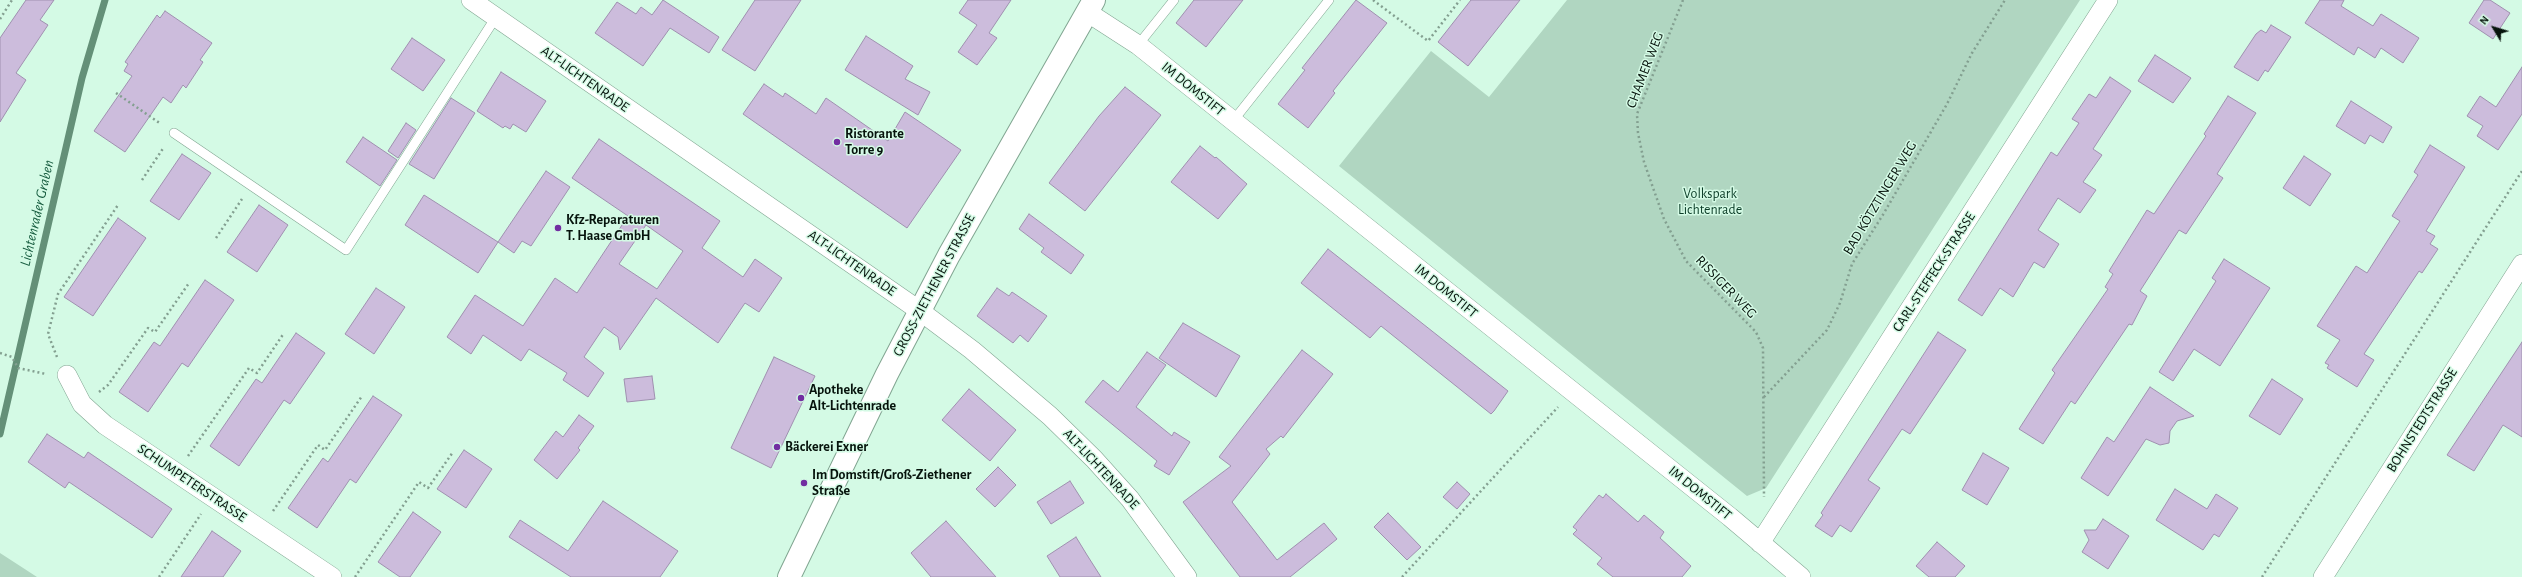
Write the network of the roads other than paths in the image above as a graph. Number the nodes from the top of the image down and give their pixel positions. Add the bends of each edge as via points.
1 (472, 0) edge
2 (1174, 0) edge
3 (1329, 0) edge
4 (2108, 0) edge
5 (1090, 6) edge
6 (496, 17) junction
7 (1138, 46) junction
8 (1233, 121) junction
9 (174, 133) road end
10 (2522, 264) edge
11 (920, 311) junction
12 (67, 375) road end
13 (1760, 543) junction
14 (794, 575) edge
15 (332, 577) edge
16 (1187, 577) edge
17 (1801, 577) edge
18 (2323, 577) edge

1 - 6 street, ALT-LICHTENRADE
2 - 7 lane
3 - 8 lane
4 - 13 street, CARL-STEFFECK-STRASSE
5 - 7 street, IM DOMSTIFT
5 - 11 street, GROSS-ZIETHENER STRASSE via 1003,156
6 - 9 lane via 346,250
6 - 11 street, ALT-LICHTENRADE
7 - 8 street, IM DOMSTIFT
8 - 13 street, IM DOMSTIFT
10 - 18 street, BOHNSTEDTSTRASSE
11 - 14 street, GROSS-ZIETHENER STRASSE
11 - 16 street, ALT-LICHTENRADE via 972,350 1050,416 1094,459 1130,499
12 - 15 street, SCHUMPETERSTRASSE via 82,404 105,425
13 - 17 street, IM DOMSTIFT

